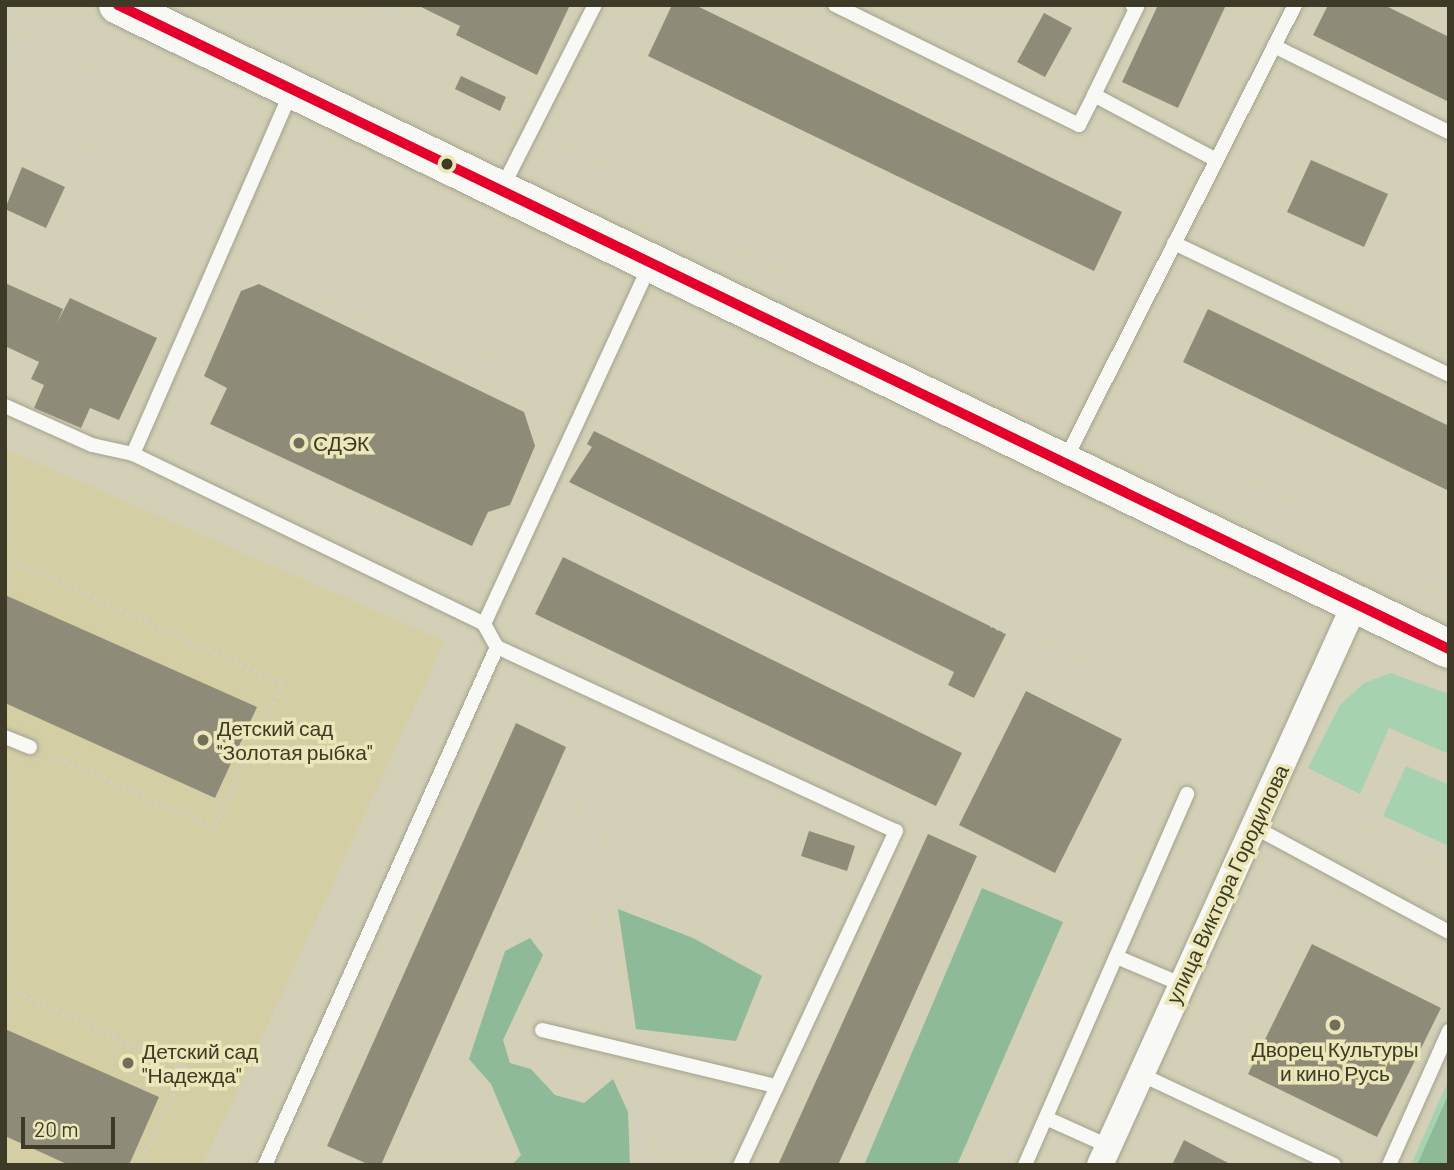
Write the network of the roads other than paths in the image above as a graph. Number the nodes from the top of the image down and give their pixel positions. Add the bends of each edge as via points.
1 (118, 5) edge
2 (594, 5) edge
3 (835, 5) edge
4 (1132, 5) edge
5 (1295, 5) edge
6 (1274, 46) junction
7 (292, 89) junction
8 (1094, 95) junction
9 (1449, 132) edge
10 (1216, 160) junction
11 (502, 188) junction
12 (1174, 243) junction
13 (652, 260) junction
14 (1449, 375) edge
15 (5, 406) edge
16 (133, 454) junction
17 (1064, 461) junction
18 (1355, 604) junction
19 (485, 624) junction
20 (497, 647) junction
21 (1449, 649) edge
22 (5, 737) edge
23 (30, 747) road end
24 (1187, 794) dead end
25 (1254, 827) junction
26 (1449, 932) edge
27 (1119, 958) junction
28 (1181, 984) junction
29 (542, 1030) dead end
30 (1449, 1031) edge
31 (1140, 1074) junction
32 (776, 1086) junction
33 (1046, 1118) junction
34 (1104, 1155) edge
35 (265, 1165) edge
36 (740, 1165) edge
37 (1025, 1165) edge
38 (1334, 1165) edge
39 (1389, 1165) edge

1 - 7 main road
2 - 11 lane
3 - 8 lane via 1079,125
4 - 8 lane via 1137,8
5 - 6 lane
6 - 9 lane
6 - 10 lane
7 - 11 main road
7 - 16 lane
8 - 10 lane
10 - 12 lane
11 - 13 main road
12 - 14 lane
12 - 17 lane
13 - 17 main road
13 - 19 lane
15 - 16 lane via 92,445
16 - 19 lane
17 - 18 main road
18 - 21 main road
18 - 25 street, улица Виктора Городилова
19 - 20 lane
20 - 32 lane via 896,831
20 - 35 lane
22 - 23 lane
24 - 27 lane
25 - 26 lane
25 - 28 street, улица Виктора Городилова
27 - 28 lane
27 - 33 lane
28 - 31 street, улица Виктора Городилова
29 - 32 lane
30 - 39 lane
31 - 34 street, улица Виктора Городилова
31 - 38 lane
32 - 36 lane
33 - 34 lane
33 - 37 lane

